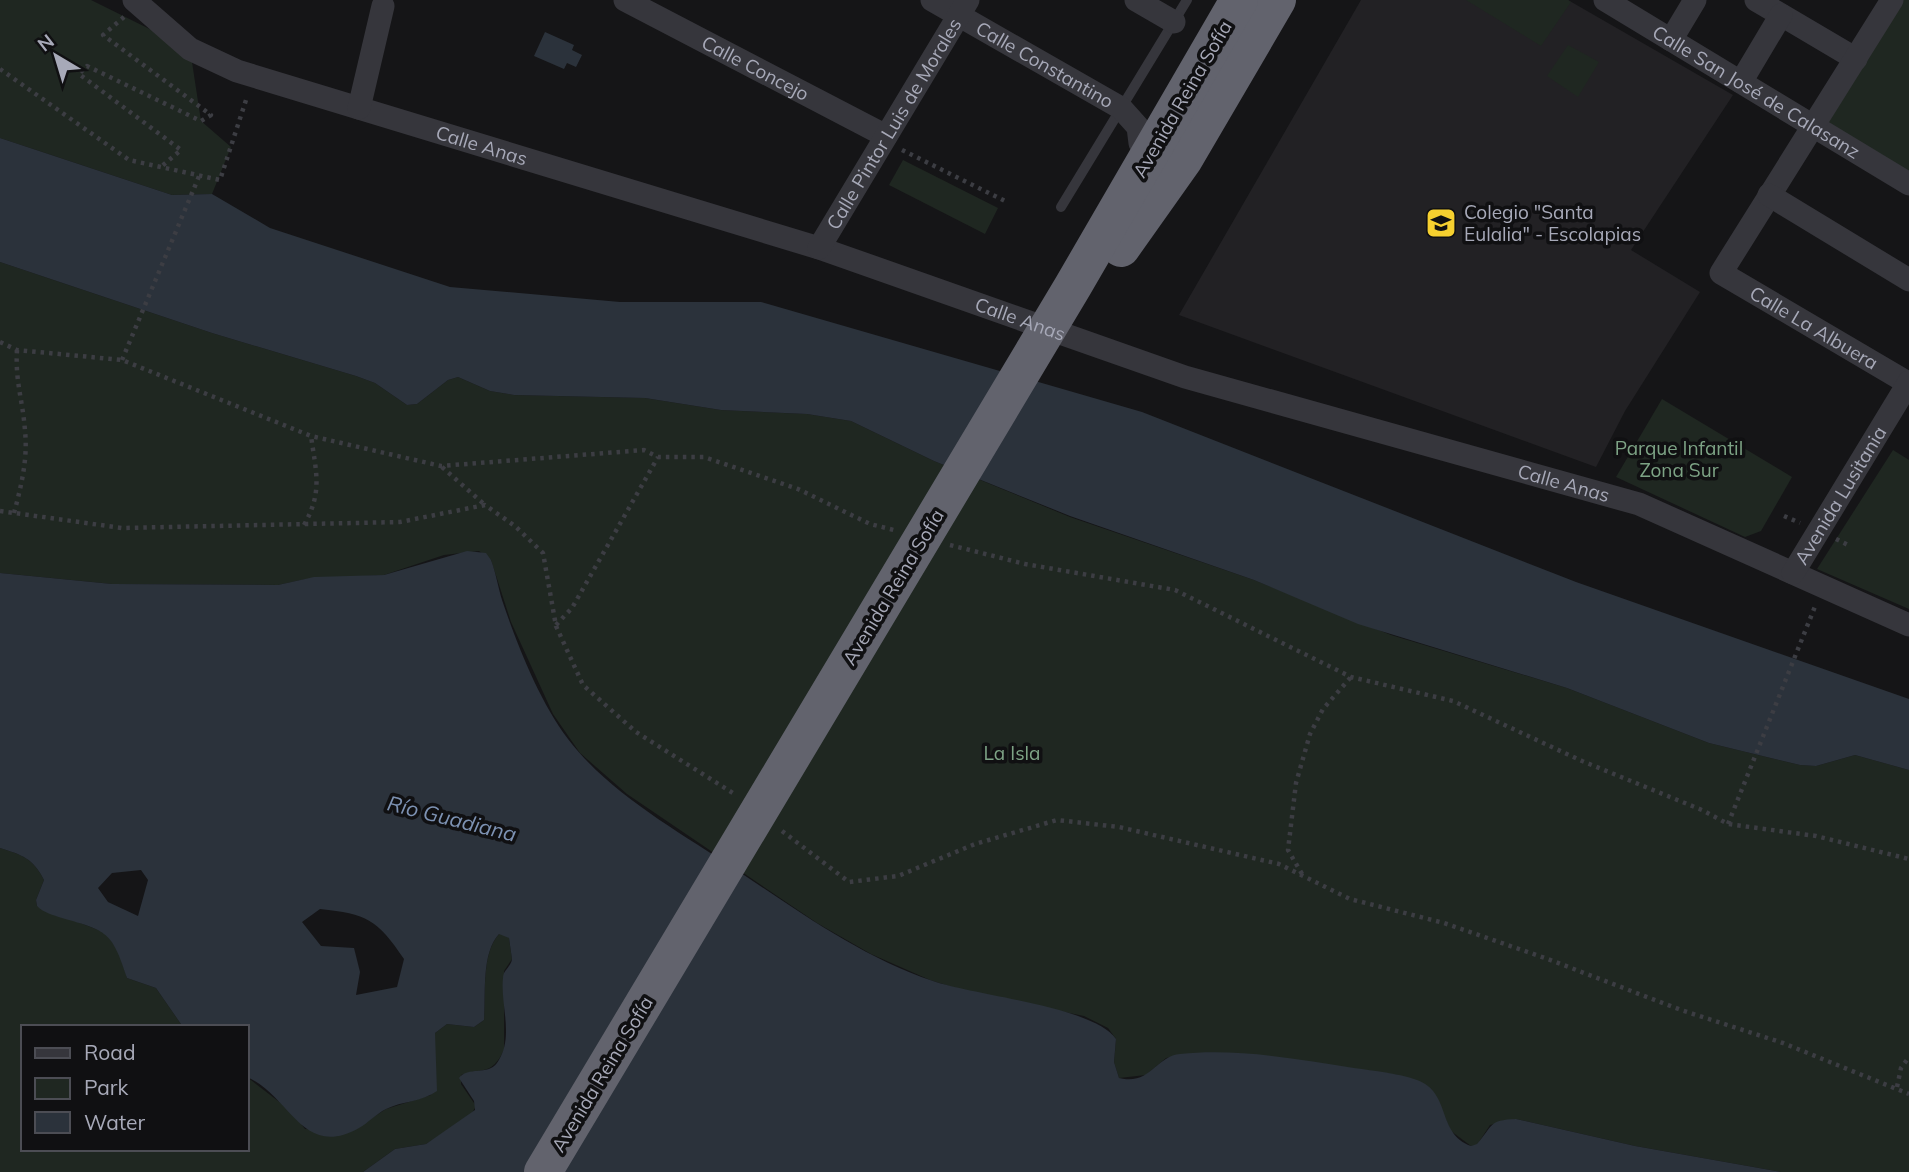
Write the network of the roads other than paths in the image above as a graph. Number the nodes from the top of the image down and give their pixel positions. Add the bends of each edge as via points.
1 (625, 0) edge
2 (932, 0) edge
3 (1136, 0) edge
4 (1187, 0) edge
5 (1223, 0) edge
6 (1239, 0) edge
7 (1255, 0) edge
8 (1276, 0) edge
9 (1605, 0) edge
10 (1695, 0) edge
11 (1756, 0) edge
12 (1892, 0) edge
13 (136, 3) edge
14 (383, 6) dead end
15 (963, 8) edge
16 (1781, 15) junction
17 (1174, 22) junction
18 (1671, 40) junction
19 (1856, 59) junction
20 (1741, 82) junction
21 (359, 108) junction
22 (1121, 108) junction
23 (1814, 125) junction
24 (892, 142) junction
25 (1140, 143) junction
26 (1909, 184) edge
27 (1769, 195) junction
28 (1061, 207) dead end
29 (820, 248) junction
30 (1909, 280) edge
31 (1080, 291) junction
32 (1909, 382) edge
33 (1793, 572) junction
34 (1909, 625) edge
35 (543, 1172) edge
36 (572, 1172) edge

1 - 24 street, Calle Concejo
2 - 15 street, Calle Constantino
3 - 17 street
4 - 17 lane
5 - 25 highway
6 - 31 highway, Avenida Reina Sofía
7 - 31 highway, Avenida Reina Sofía
8 - 31 highway via 1184,159
9 - 18 street, Calle San José de Calasanz
10 - 18 street
11 - 16 street
12 - 19 street
13 - 21 street, Calle Anas via 190,49 253,76
14 - 21 street
15 - 22 street, Calle Constantino
15 - 24 street, Calle Pintor Luis de Morales
16 - 19 street
16 - 20 street
17 - 22 lane
18 - 20 street, Calle San José de Calasanz
19 - 23 street
20 - 23 street, Calle San José de Calasanz
21 - 29 street, Calle Anas
22 - 25 street, Calle Constantino via 1138,127
22 - 28 lane
23 - 26 street, Calle San José de Calasanz
23 - 27 street
24 - 29 street, Calle Pintor Luis de Morales
25 - 31 highway
27 - 30 street
27 - 32 street, Calle La Albuera via 1721,273
29 - 33 street, Calle Anas via 1185,377 1639,504
31 - 35 highway, Avenida Reina Sofía
31 - 36 highway, Avenida Reina Sofía
32 - 33 street, Avenida Lusitania
33 - 34 street, Calle Anas

